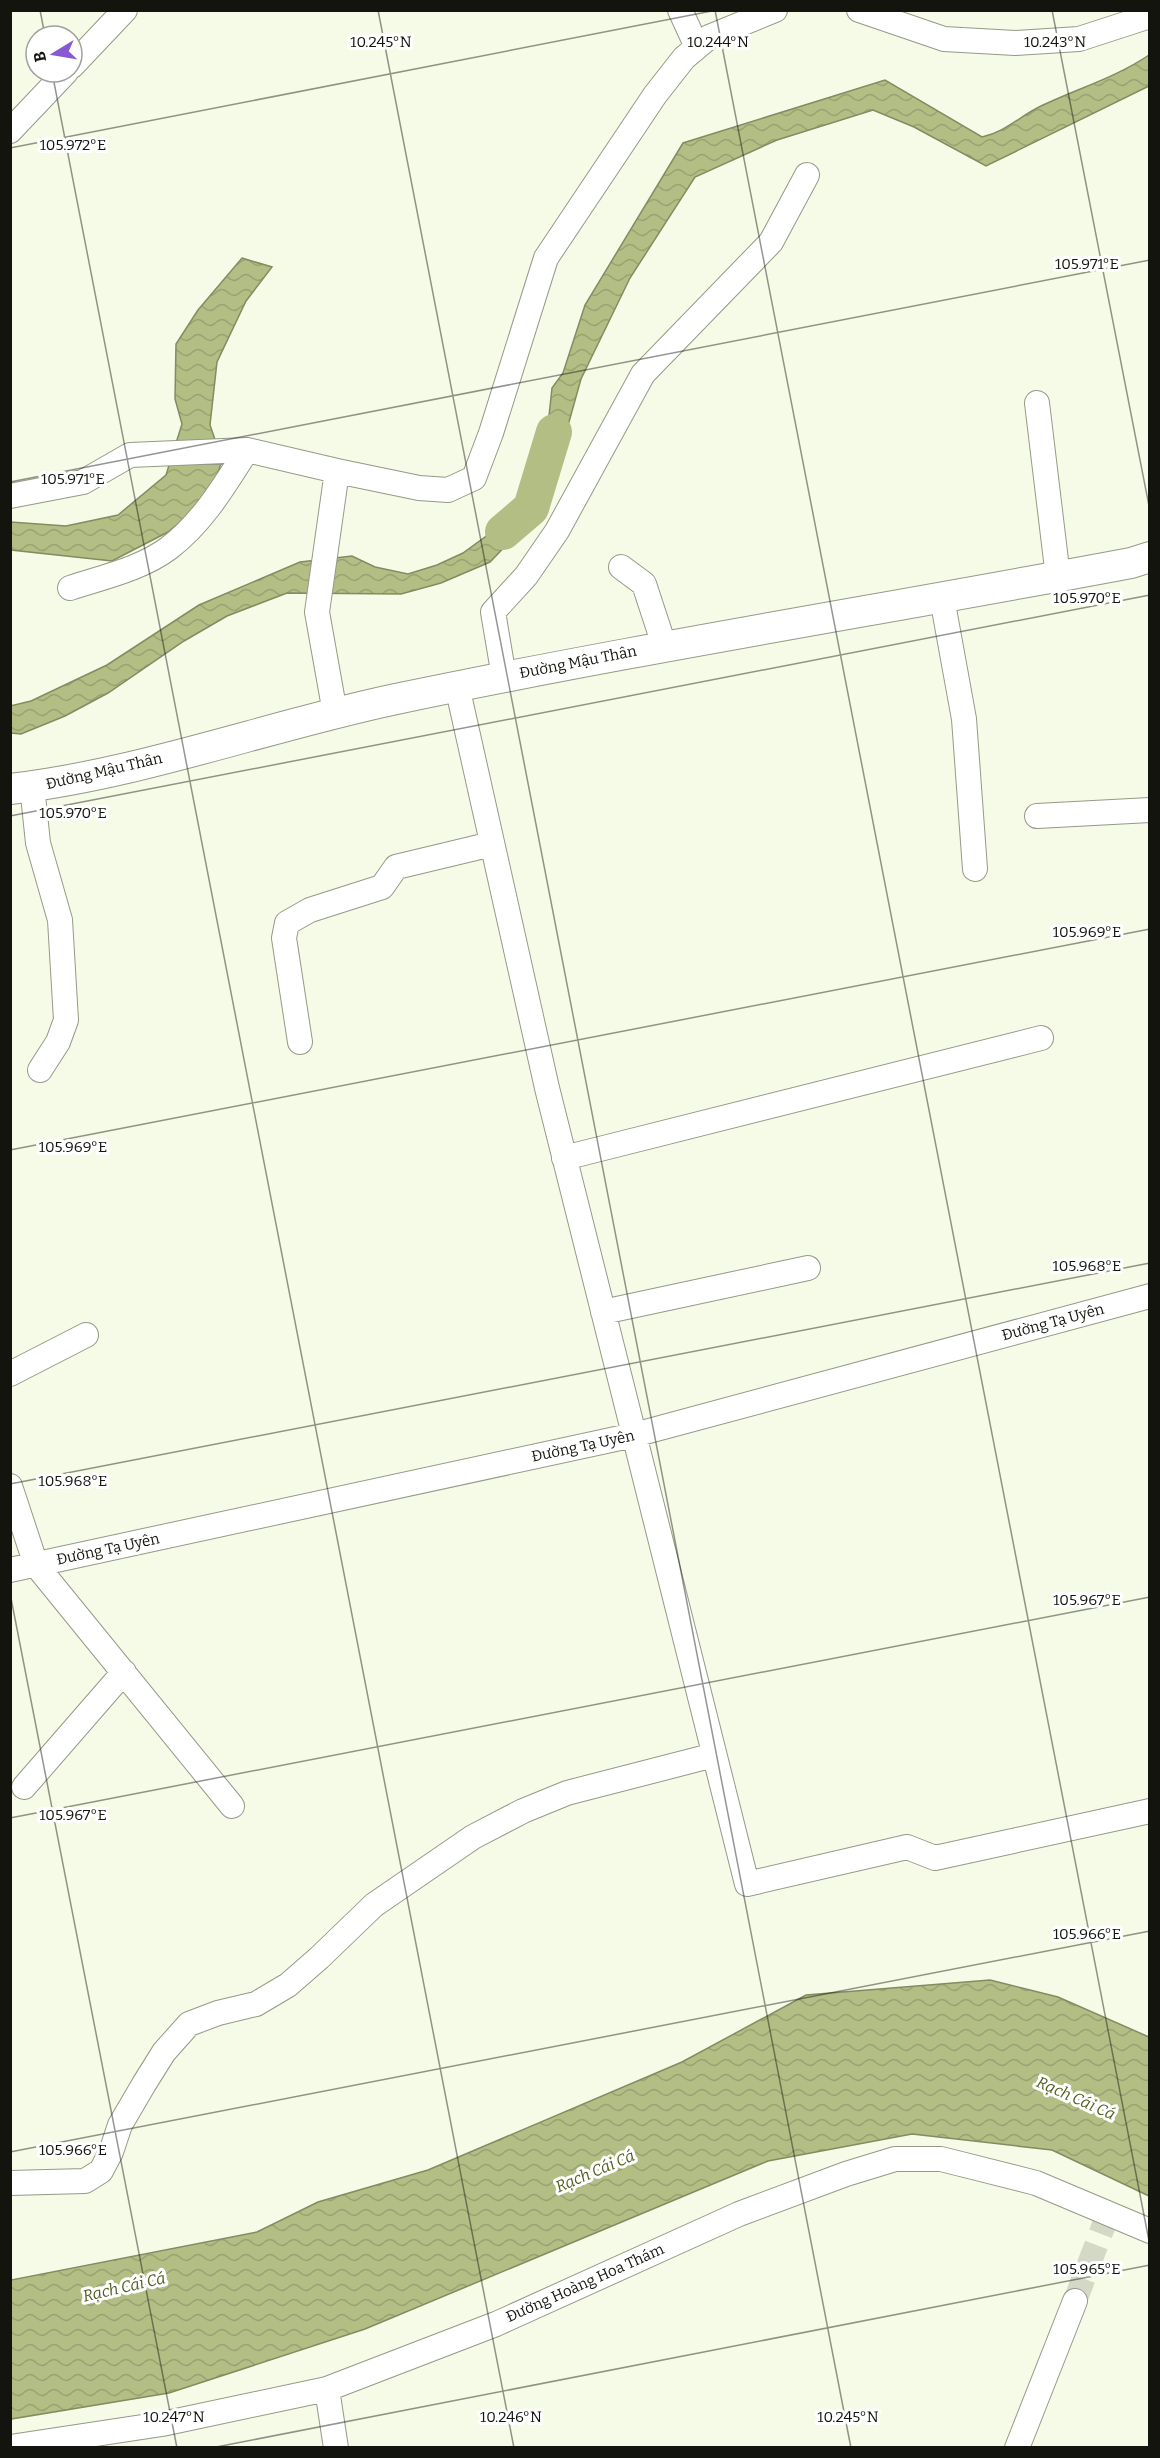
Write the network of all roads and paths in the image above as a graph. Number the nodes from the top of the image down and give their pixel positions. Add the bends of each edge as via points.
1 (125, 10) edge
2 (680, 10) edge
3 (775, 10) edge
4 (860, 10) edge
5 (1149, 16) edge
6 (697, 47) junction
7 (84, 53) edge
8 (55, 84) edge
9 (10, 131) edge
10 (807, 175) dead end
11 (1037, 403) dead end
12 (247, 450) junction
13 (337, 471) junction
14 (10, 496) edge
15 (1149, 557) edge
16 (621, 567) dead end
17 (1058, 577) junction
18 (70, 588) dead end
19 (942, 598) junction
20 (664, 645) junction
21 (504, 677) junction
22 (457, 686) junction
23 (335, 713) junction
24 (21, 788) edge
25 (1149, 810) edge
26 (1037, 816) dead end
27 (492, 844) junction
28 (975, 869) dead end
29 (1041, 1038) dead end
30 (300, 1042) dead end
31 (40, 1070) dead end
32 (564, 1158) junction
33 (808, 1268) dead end
34 (1149, 1296) edge
35 (603, 1312) junction
36 (86, 1335) dead end
37 (10, 1374) edge
38 (634, 1435) junction
39 (10, 1486) edge
40 (36, 1565) junction
41 (10, 1570) edge
42 (124, 1672) junction
43 (714, 1755) junction
44 (24, 1787) dead end
45 (232, 1806) dead end
46 (1149, 1811) edge
47 (10, 2183) edge
48 (1149, 2231) edge
49 (1075, 2301) tunnel mouth
50 (327, 2389) junction
51 (10, 2447) edge
52 (336, 2448) edge
53 (1017, 2448) edge

1 - 7 street
2 - 6 street
3 - 6 street via 709,37
4 - 5 street via 945,39 1015,43 1079,39
6 - 13 street via 655,95 546,258 474,478 448,490
8 - 9 street
10 - 21 street via 771,242 644,374 557,531 526,576 494,612
11 - 17 street
12 - 13 street
12 - 14 street via 130,455 83,482
12 - 18 street via 206,513 168,549 130,568
13 - 23 street via 317,612
15 - 17 main road, Đường Mậu Thân
16 - 20 street via 644,584
17 - 19 main road, Đường Mậu Thân
19 - 20 main road, Đường Mậu Thân
19 - 28 street via 964,719
20 - 21 main road, Đường Mậu Thân
21 - 22 main road, Đường Mậu Thân
22 - 23 main road, Đường Mậu Thân
22 - 27 street
23 - 24 main road, Đường Mậu Thân via 66,783
24 - 31 street via 60,920 66,1020 58,1042
25 - 26 street
27 - 30 street via 396,867 382,887 310,910 287,923 284,938
27 - 32 street
29 - 32 street
32 - 35 street
33 - 35 street
34 - 38 street, Đường Tạ Uyên
35 - 38 street
36 - 37 street
38 - 40 street, Đường Tạ Uyên
38 - 43 street
39 - 40 street
40 - 41 street, Đường Tạ Uyên
40 - 42 street
42 - 44 street
42 - 45 street
43 - 46 street via 747,1884 907,1847 936,1858
43 - 47 street via 567,1793 472,1837 374,1905 288,1985 256,2004 189,2024 164,2052 144,2084 120,2125 101,2171 85,2181
48 - 50 street, Đường Hoàng Hoa Thám via 1036,2183 941,2159 895,2159 739,2214 496,2324
49 - 53 street
50 - 51 street, Đường Hoàng Hoa Thám via 162,2424
50 - 52 street

